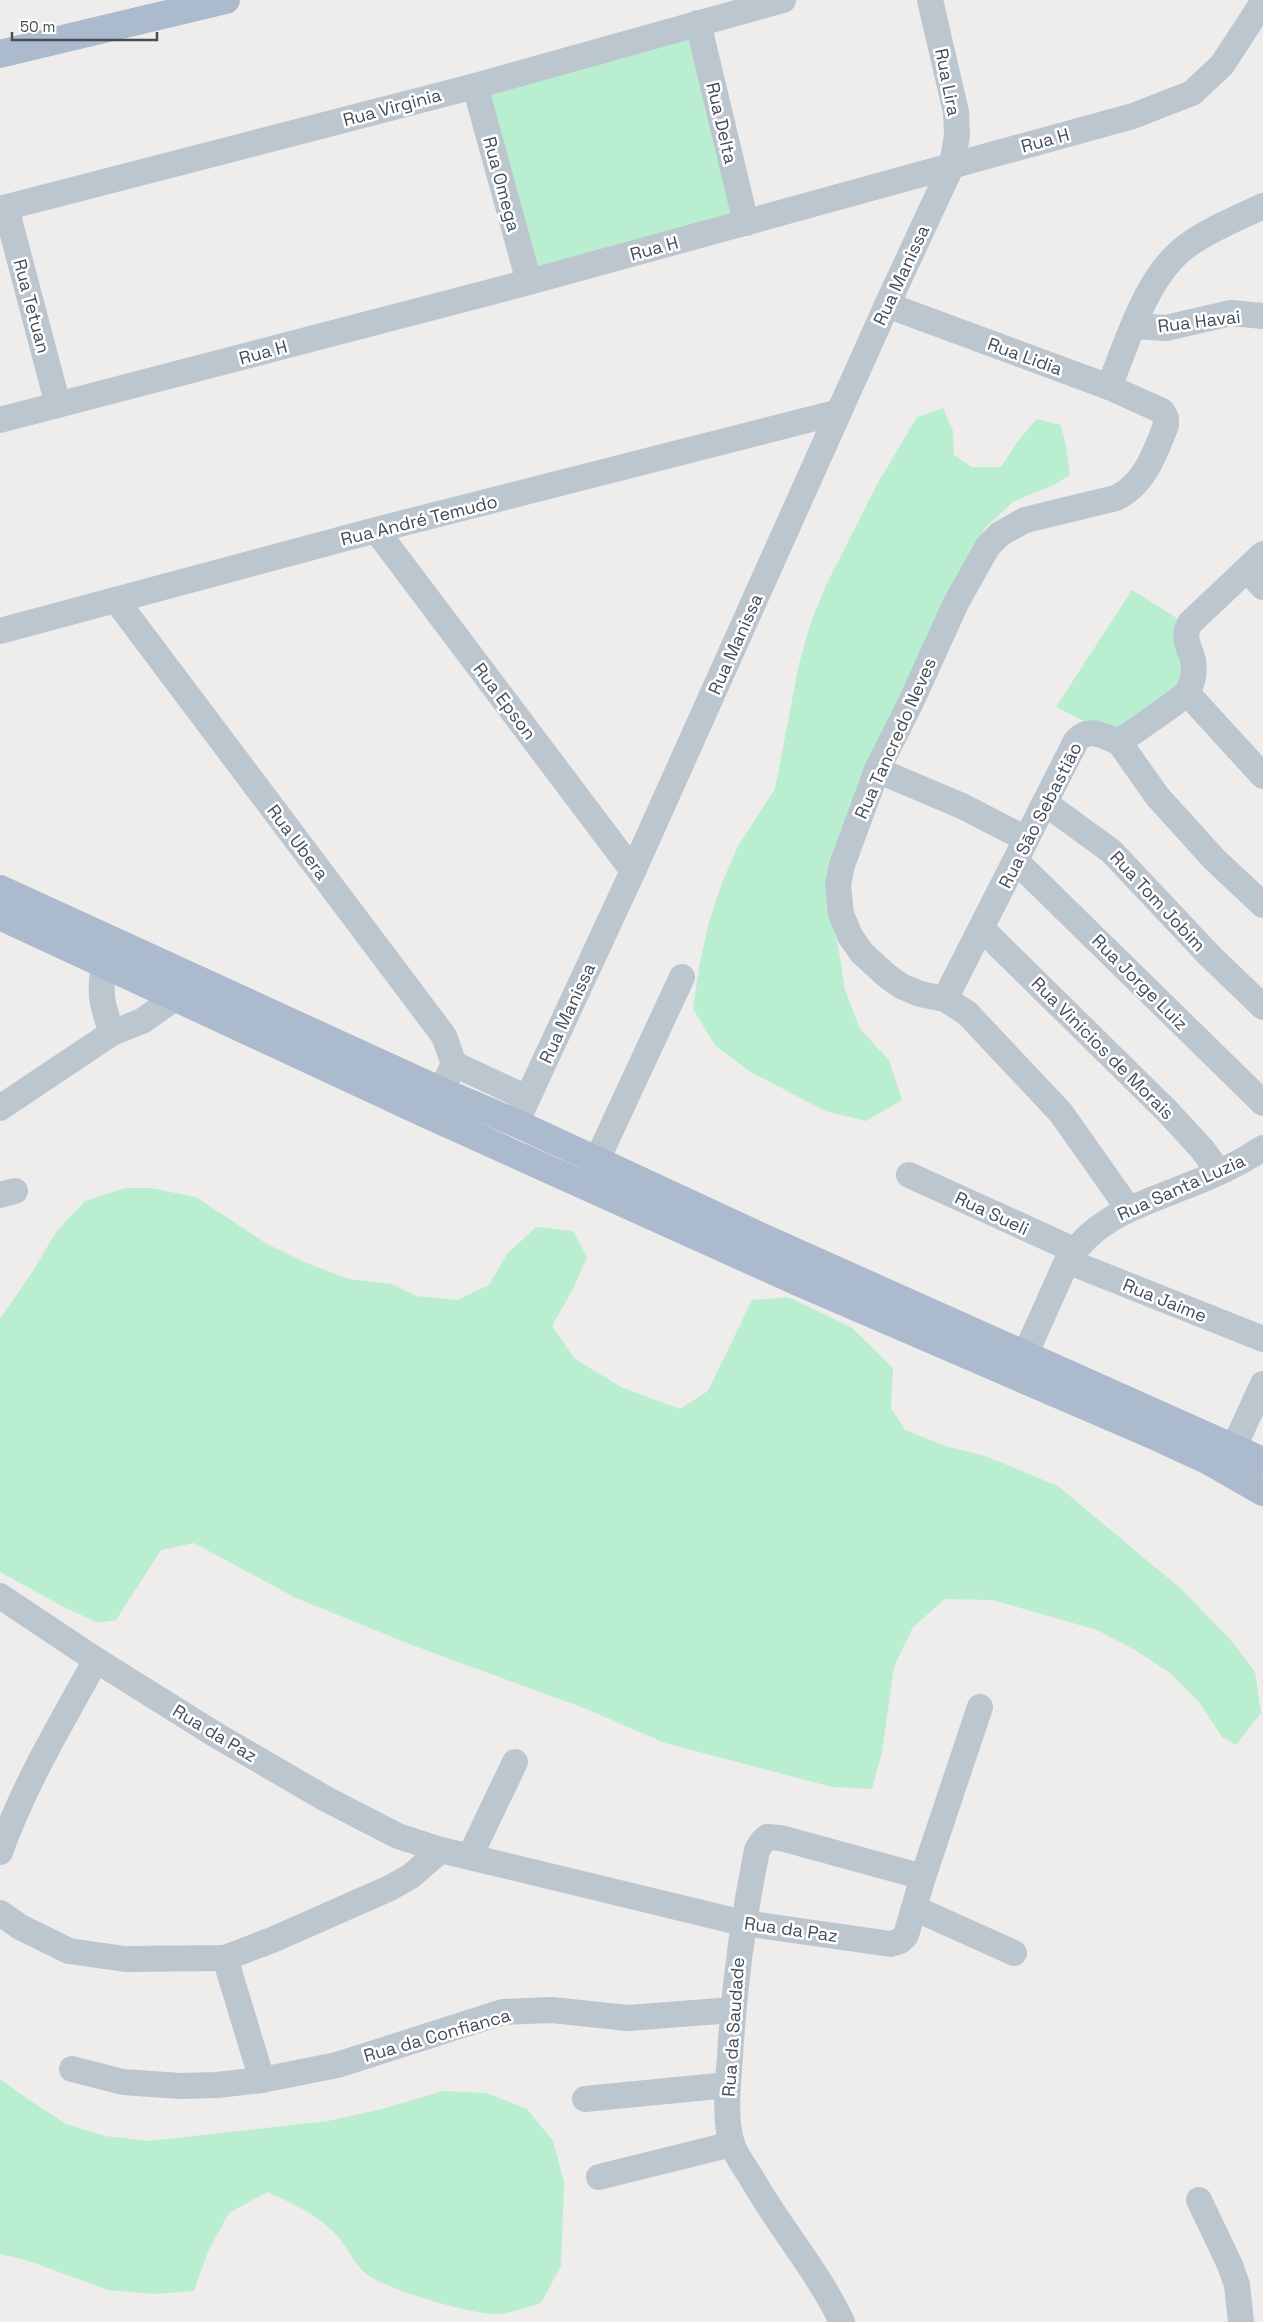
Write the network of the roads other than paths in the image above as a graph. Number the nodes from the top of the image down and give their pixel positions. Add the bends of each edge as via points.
1 (226, 0) edge
2 (783, 0) edge
3 (930, 0) edge
4 (1263, 2) edge
5 (698, 23) junction
6 (0, 54) edge
7 (475, 86) junction
8 (952, 165) junction
9 (1263, 206) edge
10 (3, 209) edge
11 (746, 223) junction
12 (529, 282) junction
13 (887, 305) junction
14 (1263, 316) edge
15 (1134, 326) junction
16 (1109, 387) junction
17 (58, 405) junction
18 (1162, 411) joint
19 (839, 412) junction
20 (0, 420) edge
21 (376, 530) junction
22 (1258, 570) edge
23 (116, 600) junction
24 (0, 631) edge
25 (1187, 693) junction
26 (1119, 742) junction
27 (877, 770) junction
28 (1263, 776) edge
29 (1045, 803) junction
30 (1021, 850) junction
31 (634, 871) junction
32 (0, 889) edge
33 (1263, 904) edge
34 (0, 916) edge
35 (982, 929) junction
36 (104, 965) junction
37 (682, 977) dead end
38 (175, 998) junction
39 (945, 999) junction
40 (1263, 1007) edge
41 (112, 1033) junction
42 (454, 1064) junction
43 (441, 1091) junction
44 (1263, 1103) edge
45 (0, 1108) edge
46 (521, 1110) junction
47 (1263, 1148) edge
48 (597, 1160) junction
49 (1219, 1172) junction
50 (909, 1175) dead end
51 (1128, 1208) junction
52 (1071, 1255) junction
53 (1263, 1340) edge
54 (1025, 1355) junction
55 (1263, 1384) edge
56 (1233, 1449) junction
57 (1263, 1461) edge
58 (1263, 1492) edge
59 (0, 1596) edge
60 (96, 1660) junction
61 (980, 1707) dead end
62 (515, 1762) dead end
63 (441, 1850) junction
64 (0, 1852) edge
65 (470, 1856) junction
66 (923, 1877) junction
67 (914, 1908) junction
68 (0, 1912) edge
69 (743, 1923) junction
70 (1014, 1954) dead end
71 (226, 1958) junction
72 (733, 2010) junction
73 (72, 2069) dead end
74 (262, 2080) junction
75 (728, 2085) junction
76 (586, 2099) dead end
77 (732, 2144) junction
78 (599, 2177) dead end
79 (1199, 2200) dead end
80 (842, 2322) edge
81 (1241, 2322) edge

1 - 6 main road
2 - 5 street, Rua Virginia
3 - 8 street, Rua Lira via 956,112 957,136
4 - 8 street, Rua H via 1222,65 1192,94 1133,116
5 - 7 street, Rua Virginia
5 - 11 street, Rua Delta
7 - 10 street, Rua Virginia
7 - 12 street, Rua Omega
8 - 11 street, Rua H
8 - 13 street, Rua Manissa
9 - 15 street via 1188,245 1162,271
10 - 17 street, Rua Tetuan
11 - 12 street, Rua H
12 - 17 street, Rua H
13 - 16 street, Rua Lidia
13 - 19 street, Rua Manissa
14 - 15 street, Rua Havai via 1231,313 1166,328
15 - 16 street
16 - 18 street, Rua Lidia
17 - 20 street, Rua H
18 - 27 street, Rua Tancredo Neves via 1166,425 1136,486 1116,498 1024,520 1000,534 988,546 956,603
19 - 21 street, Rua André Temudo
19 - 31 street, Rua Manissa
21 - 23 street, Rua André Temudo
21 - 31 street, Rua Epson
22 - 25 street via 1190,624 1186,631 1194,672
23 - 24 street, Rua André Temudo
23 - 42 street, Rua Ubera via 444,1036
25 - 26 street
25 - 28 street
26 - 29 street, Rua Sāo Sebastiāo via 1095,733 1081,734
26 - 33 street via 1157,796 1214,858
27 - 30 street, Rua Jorge Luiz via 962,806
27 - 39 street, Rua Tancredo Neves via 842,865 838,884 841,914 850,936 862,953 887,976 920,994
29 - 30 street, Rua Sāo Sebastiāo
29 - 40 street, Rua Tom Jobim via 1111,851
30 - 35 street, Rua Sāo Sebastiāo
30 - 44 street, Rua Jorge Luiz
31 - 46 street, Rua Manissa
32 - 43 main road
34 - 36 main road
35 - 39 street, Rua Sāo Sebastiāo
35 - 49 street, Rua Vinicios de Morais via 1167,1111
36 - 38 main road
36 - 41 street via 100,988
37 - 48 street
38 - 41 street via 142,1021
38 - 58 main road via 798,1282 1209,1461
39 - 51 street, Rua Tancredo Neves via 967,1013 1061,1113
41 - 45 street
42 - 43 street
42 - 46 street
43 - 46 main road
46 - 48 main road
47 - 49 street, Rua Santa Luzia
48 - 54 main road
49 - 51 street, Rua Santa Luzia
50 - 52 street, Rua Sueli
51 - 52 street, Rua Santa Luzia via 1110,1218
52 - 53 street, Rua Jaime
52 - 54 street, Rua Santa Luzia
54 - 56 main road
55 - 56 street
56 - 57 main road
59 - 60 street, Rua da Paz
60 - 63 street, Rua da Paz via 216,1735 356,1816 398,1836
60 - 64 street via 48,1744
61 - 66 street, Rua da Paz
62 - 65 street
63 - 65 street, Rua da Paz
63 - 71 street via 411,1876 390,1888
65 - 69 street, Rua da Paz
66 - 67 street, Rua da Paz
66 - 69 street, Rua da Saudade via 781,1838 767,1837 757,1850
67 - 69 street, Rua da Paz via 906,1935 891,1944
67 - 70 street
68 - 71 street via 20,1927 69,1950 125,1959
69 - 72 street, Rua da Saudade
71 - 74 street
72 - 74 street, Rua da Confianca via 628,2018 552,2010 503,2012 337,2065
72 - 75 street, Rua da Saudade
73 - 74 street, Rua da Confianca via 123,2082 180,2086
75 - 76 street
75 - 77 street, Rua da Saudade via 727,2108
77 - 78 street
77 - 80 street, Rua da Saudade
79 - 81 street via 1234,2278

